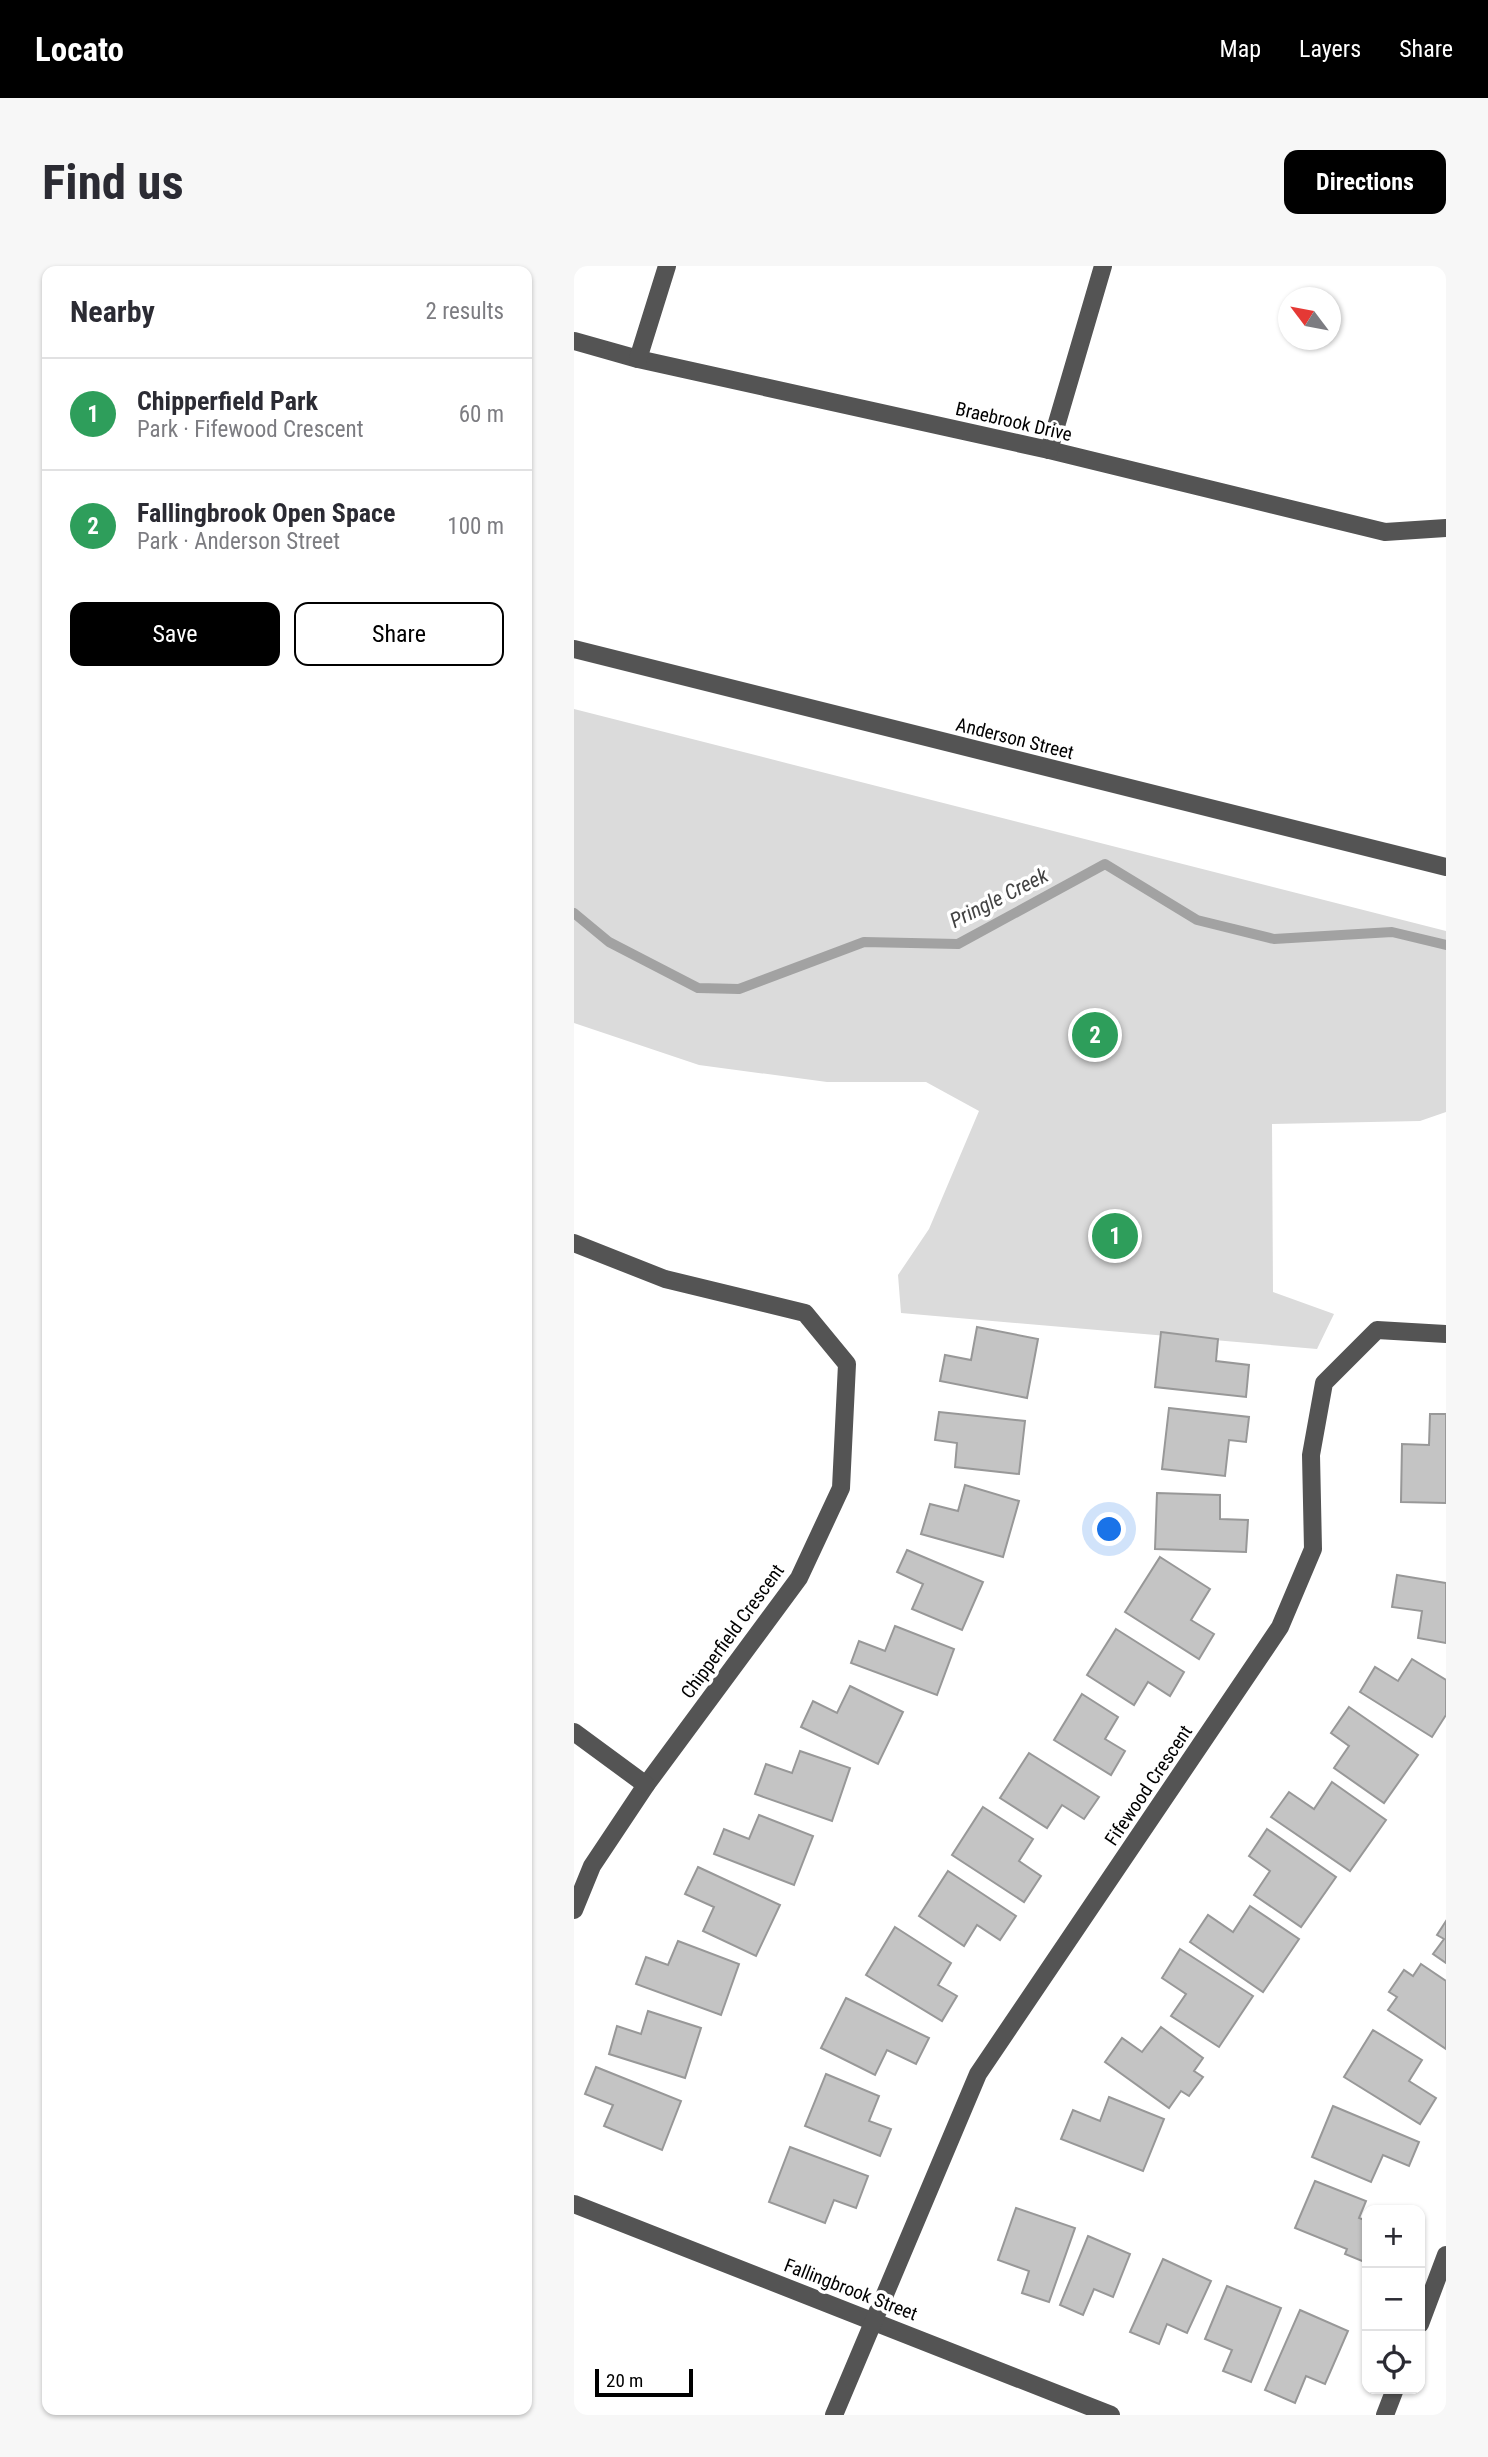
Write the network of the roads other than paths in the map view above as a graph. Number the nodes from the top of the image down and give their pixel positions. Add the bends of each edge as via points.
1 (667, 266) edge
2 (1103, 266) edge
3 (574, 341) edge
4 (638, 359) junction
5 (1049, 450) junction
6 (1446, 528) edge
7 (574, 649) edge
8 (1446, 867) edge
9 (574, 1244) edge
10 (1446, 1334) edge
11 (574, 1732) edge
12 (646, 1785) junction
13 (574, 1910) edge
14 (574, 2204) edge
15 (1446, 2255) edge
16 (1425, 2311) edge
17 (874, 2320) junction
18 (1393, 2394) edge
19 (834, 2415) edge
20 (1111, 2415) edge
21 (1385, 2415) edge

1 - 4 street
2 - 5 street
3 - 4 street, Braebrook Drive
4 - 5 street, Braebrook Drive
5 - 6 street, Braebrook Drive via 1385,532
7 - 8 street, Anderson Street
9 - 12 street, Chipperfield Crescent via 665,1279 805,1313 847,1364 841,1489 799,1577
10 - 17 street, Fifewood Crescent via 1377,1330 1324,1383 1311,1455 1313,1549 1280,1627 978,2074
11 - 12 street
12 - 13 street, Chipperfield Crescent via 592,1866
14 - 17 street, Fallingbrook Street
15 - 16 street
17 - 19 street, Fifewood Crescent
17 - 20 street, Fallingbrook Street
18 - 21 street

